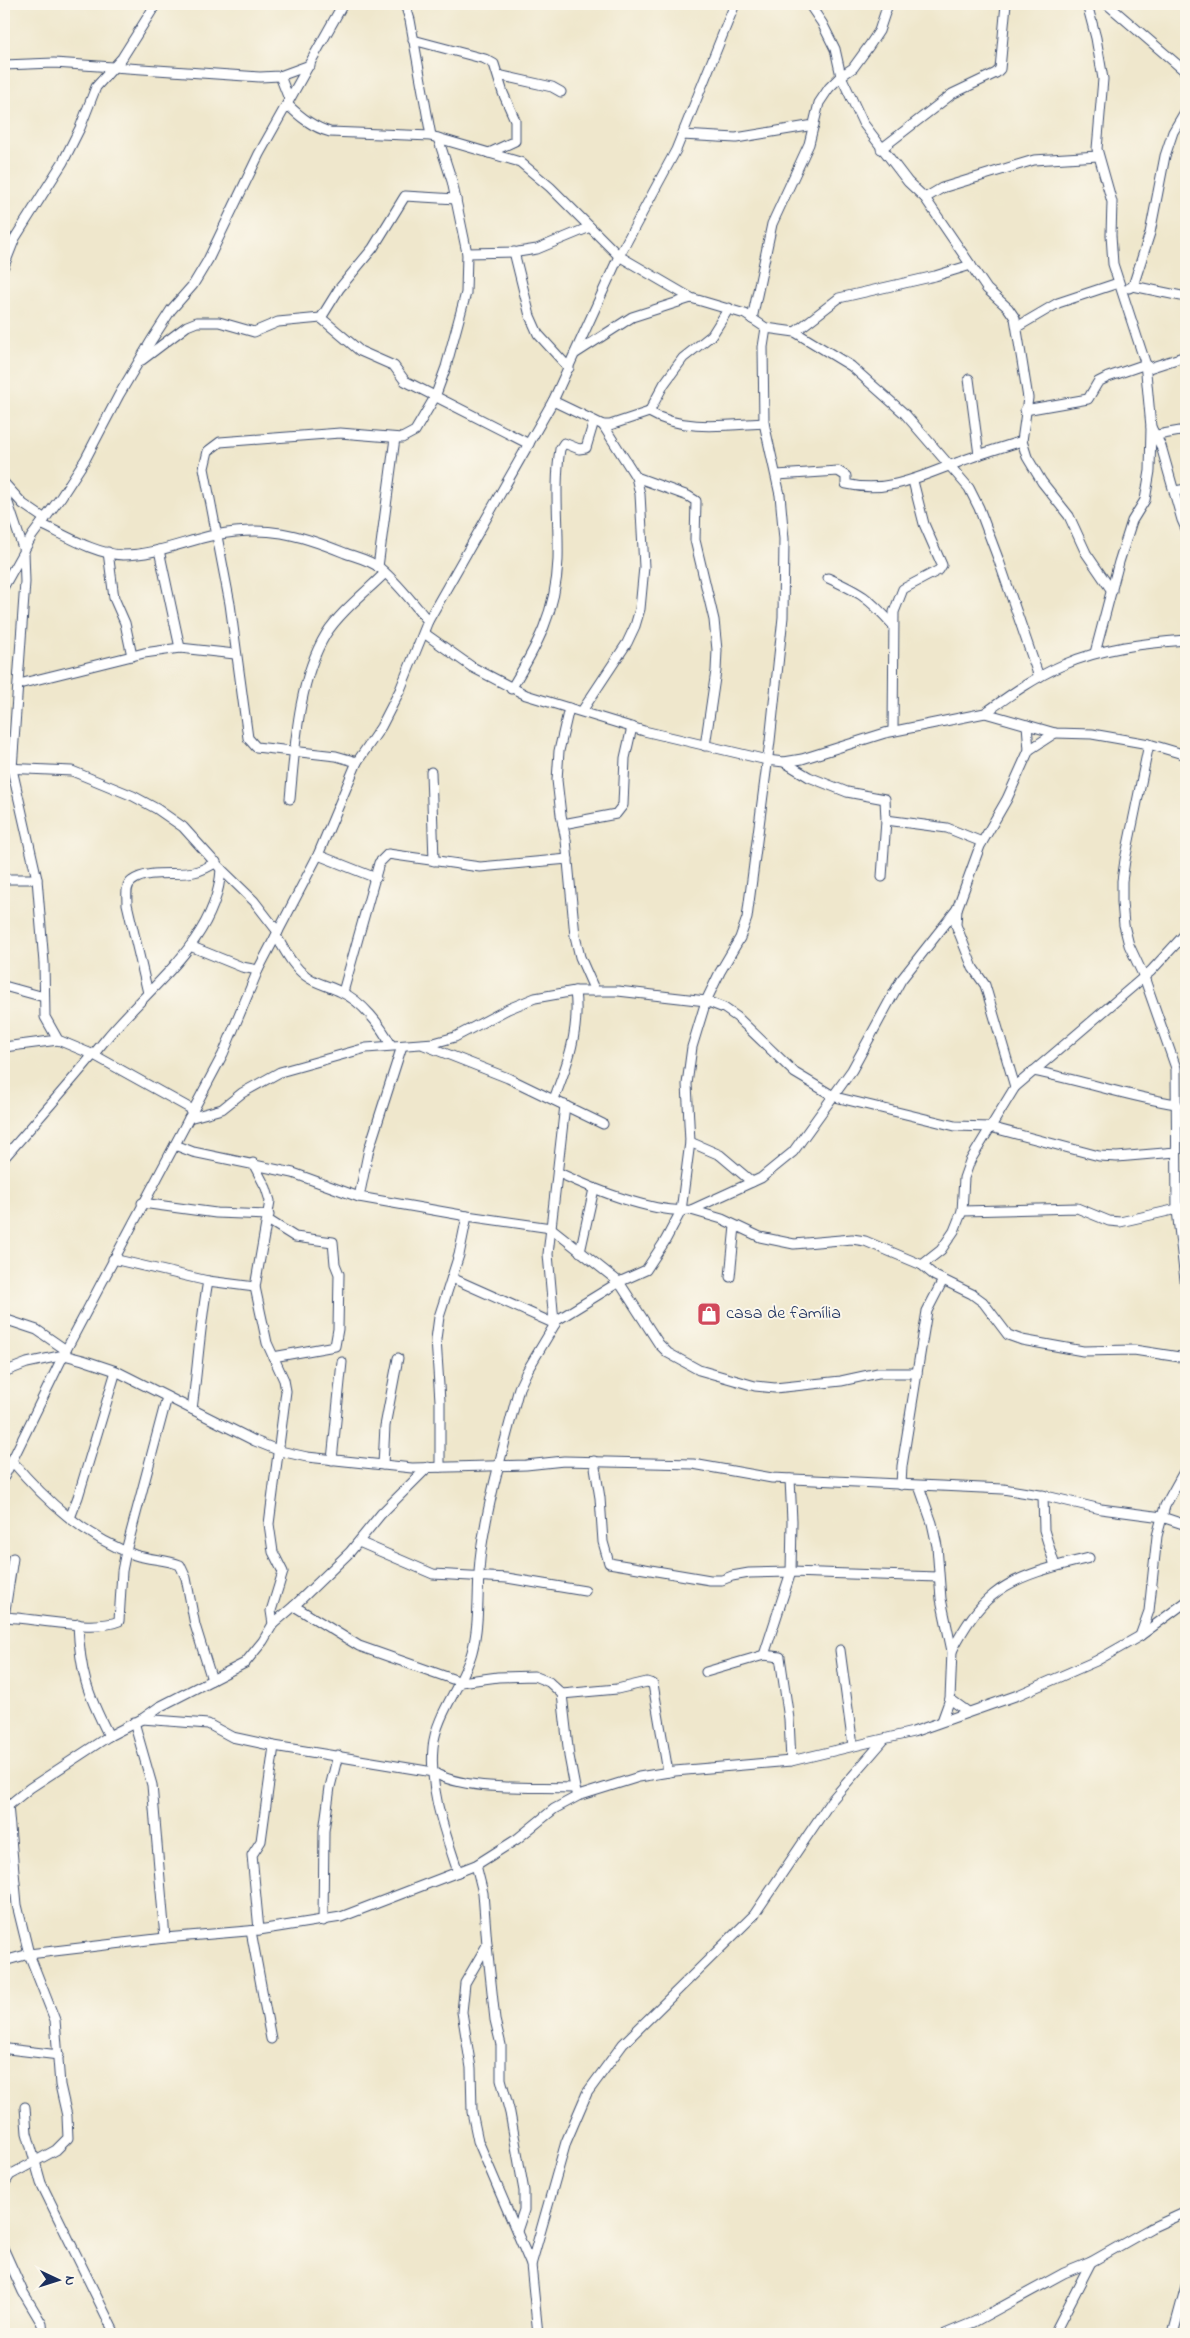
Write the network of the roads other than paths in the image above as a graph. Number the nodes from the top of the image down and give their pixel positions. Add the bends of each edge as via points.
1 (156, 4) edge
2 (343, 4) edge
3 (405, 4) edge
4 (735, 4) edge
5 (808, 4) edge
6 (888, 4) edge
7 (1006, 4) edge
8 (1087, 4) edge
9 (1107, 4) edge
10 (414, 40) junction
11 (4, 65) edge
12 (310, 65) junction
13 (116, 67) junction
14 (1186, 72) edge
15 (498, 75) junction
16 (280, 76) junction
17 (841, 76) junction
18 (561, 92) dead end
19 (288, 101) junction
20 (1186, 110) edge
21 (814, 125) junction
22 (682, 136) junction
23 (435, 137) junction
24 (881, 148) junction
25 (489, 153) junction
26 (1098, 156) junction
27 (456, 198) junction
28 (925, 198) junction
29 (590, 227) junction
30 (514, 252) junction
31 (467, 253) junction
32 (619, 256) junction
33 (971, 264) junction
34 (4, 266) edge
35 (1120, 286) junction
36 (1133, 286) junction
37 (1186, 297) edge
38 (691, 298) junction
39 (729, 308) junction
40 (321, 318) junction
41 (752, 319) junction
42 (1017, 327) junction
43 (766, 328) junction
44 (795, 332) junction
45 (576, 353) junction
46 (1186, 356) edge
47 (140, 362) junction
48 (1146, 366) junction
49 (569, 368) junction
50 (969, 379) dead end
51 (435, 397) junction
52 (553, 401) junction
53 (1025, 410) junction
54 (649, 412) junction
55 (599, 423) junction
56 (764, 423) junction
57 (1151, 427) junction
58 (1186, 430) edge
59 (1157, 435) junction
60 (395, 438) junction
61 (1022, 441) junction
62 (529, 444) junction
63 (1161, 446) junction
64 (1150, 448) junction
65 (979, 454) junction
66 (951, 465) junction
67 (777, 475) junction
68 (636, 476) junction
69 (913, 481) junction
70 (4, 483) edge
71 (1186, 490) edge
72 (4, 491) edge
73 (1175, 491) junction
74 (8, 516) edge
75 (43, 522) junction
76 (1186, 528) edge
77 (215, 535) junction
78 (159, 550) junction
79 (24, 551) junction
80 (108, 552) junction
81 (381, 570) junction
82 (828, 578) dead end
83 (4, 586) edge
84 (1112, 591) junction
85 (428, 621) junction
86 (893, 625) junction
87 (424, 633) junction
88 (1186, 640) edge
89 (180, 648) junction
90 (1095, 653) junction
91 (235, 654) junction
92 (132, 656) junction
93 (1039, 677) junction
94 (18, 684) junction
95 (511, 689) junction
96 (569, 708) junction
97 (582, 711) junction
98 (985, 713) junction
99 (1027, 725) junction
100 (632, 728) junction
101 (893, 731) junction
102 (1055, 733) junction
103 (1149, 744) junction
104 (705, 746) junction
105 (294, 750) junction
106 (1029, 750) junction
107 (1186, 755) edge
108 (767, 760) junction
109 (357, 762) junction
110 (784, 762) junction
111 (8, 770) edge
112 (431, 772) dead end
113 (290, 799) dead end
114 (886, 820) junction
115 (563, 824) junction
116 (982, 842) junction
117 (318, 855) junction
118 (568, 859) junction
119 (434, 861) junction
120 (218, 866) junction
121 (882, 877) dead end
122 (376, 878) junction
123 (4, 879) edge
124 (37, 879) junction
125 (957, 909) junction
126 (1186, 932) edge
127 (277, 934) junction
128 (190, 946) junction
129 (258, 970) junction
130 (1144, 977) junction
131 (4, 986) edge
132 (575, 991) junction
133 (595, 991) junction
134 (343, 992) junction
135 (148, 993) junction
136 (44, 997) junction
137 (706, 1001) junction
138 (58, 1040) junction
139 (391, 1045) junction
140 (424, 1045) junction
141 (402, 1046) junction
142 (4, 1048) edge
143 (94, 1055) junction
144 (1033, 1071) junction
145 (1015, 1088) junction
146 (835, 1097) junction
147 (554, 1099) junction
148 (1177, 1104) junction
149 (564, 1105) junction
150 (191, 1114) junction
151 (603, 1124) dead end
152 (990, 1127) junction
153 (1186, 1140) edge
154 (690, 1142) junction
155 (175, 1145) junction
156 (1176, 1148) junction
157 (4, 1158) edge
158 (253, 1163) junction
159 (559, 1173) junction
160 (752, 1182) junction
161 (594, 1189) junction
162 (359, 1198) junction
163 (142, 1203) junction
164 (1186, 1207) edge
165 (691, 1210) junction
166 (962, 1210) junction
167 (1177, 1210) junction
168 (681, 1211) junction
169 (467, 1216) junction
170 (268, 1217) junction
171 (735, 1226) junction
172 (551, 1228) junction
173 (580, 1252) junction
174 (113, 1259) junction
175 (922, 1265) junction
176 (730, 1277) dead end
177 (452, 1278) junction
178 (943, 1280) junction
179 (208, 1281) junction
180 (619, 1282) junction
181 (255, 1286) junction
182 (1186, 1289) edge
183 (4, 1319) edge
184 (555, 1323) junction
185 (65, 1352) junction
186 (273, 1356) junction
187 (398, 1358) dead end
188 (1186, 1358) edge
189 (342, 1362) dead end
190 (116, 1371) junction
191 (4, 1372) edge
192 (917, 1373) junction
193 (166, 1397) junction
194 (192, 1409) junction
195 (280, 1451) junction
196 (332, 1460) junction
197 (12, 1461) junction
198 (594, 1461) junction
199 (383, 1465) junction
200 (500, 1465) junction
201 (428, 1467) junction
202 (440, 1467) junction
203 (1186, 1468) edge
204 (4, 1476) edge
205 (790, 1479) junction
206 (902, 1485) junction
207 (919, 1486) junction
208 (1043, 1495) junction
209 (1162, 1517) junction
210 (70, 1518) junction
211 (1186, 1525) edge
212 (359, 1542) junction
213 (126, 1551) junction
214 (13, 1558) dead end
215 (1089, 1558) dead end
216 (1055, 1566) junction
217 (791, 1572) junction
218 (478, 1576) junction
219 (938, 1577) junction
220 (585, 1591) dead end
221 (1186, 1602) edge
222 (294, 1606) junction
223 (4, 1617) edge
224 (945, 1622) junction
225 (78, 1624) junction
226 (272, 1624) junction
227 (965, 1628) junction
228 (1140, 1636) junction
229 (840, 1650) dead end
230 (952, 1651) junction
231 (764, 1655) junction
232 (706, 1672) dead end
233 (212, 1680) junction
234 (461, 1682) junction
235 (562, 1694) junction
236 (950, 1699) junction
237 (968, 1712) junction
238 (138, 1720) junction
239 (942, 1721) junction
240 (108, 1736) junction
241 (883, 1741) junction
242 (274, 1746) junction
243 (853, 1746) junction
244 (338, 1755) junction
245 (791, 1762) junction
246 (433, 1772) junction
247 (668, 1772) junction
248 (576, 1792) junction
249 (5, 1805) edge
250 (476, 1865) junction
251 (458, 1872) junction
252 (323, 1921) junction
253 (255, 1931) junction
254 (165, 1938) junction
255 (487, 1945) junction
256 (29, 1954) junction
257 (4, 1961) edge
258 (271, 2039) dead end
259 (8, 2049) dead end
260 (59, 2055) junction
261 (25, 2107) dead end
262 (34, 2161) junction
263 (4, 2184) edge
264 (1186, 2212) edge
265 (517, 2231) junction
266 (4, 2250) edge
267 (1091, 2262) junction
268 (531, 2265) junction
269 (1186, 2286) edge
270 (43, 2334) edge
271 (115, 2334) edge
272 (538, 2334) edge
273 (946, 2334) edge
274 (1054, 2334) edge
275 (1173, 2334) edge

1 - 13 street
2 - 12 street
3 - 10 street
4 - 22 street
5 - 17 street via 822,22 835,50
6 - 17 street via 879,31 854,68
7 - 24 street via 1000,69 952,94
8 - 26 street via 1103,79
9 - 14 street
10 - 15 street via 485,59 494,64
10 - 23 street
11 - 13 street via 54,63
12 - 16 street
12 - 19 street
13 - 16 street
13 - 34 street via 98,84 91,96 63,162 15,238
15 - 18 street
15 - 25 street via 502,94 515,120 515,141
16 - 19 street
17 - 21 street via 819,103
17 - 24 street via 863,123
19 - 23 street via 308,121 330,132
19 - 47 street via 208,260 193,285 166,318
20 - 36 street via 1173,132 1165,156 1150,234
21 - 22 street via 736,138
21 - 41 street via 806,152 772,224
22 - 32 street
23 - 25 street
23 - 27 street
24 - 28 street
25 - 29 street via 520,162
26 - 28 street via 1034,160 942,188
26 - 35 street via 1110,191 1112,251
27 - 31 street
27 - 40 street via 405,196 373,248 340,288
28 - 33 street
29 - 30 street via 549,246
29 - 32 street
30 - 31 street
30 - 49 street via 534,325
31 - 51 street via 466,293
32 - 38 street
32 - 45 street
33 - 42 street via 987,289 1008,308
33 - 44 street via 935,276 839,298
35 - 36 street
35 - 42 street via 1058,303
35 - 48 street
36 - 37 street
38 - 39 street
38 - 45 street via 632,317
39 - 41 street
39 - 54 street via 712,335 683,358
40 - 47 street via 278,322 254,332 219,322 197,322 186,326
40 - 51 street via 360,351 387,361 406,381
41 - 43 street
42 - 53 street via 1028,398
43 - 44 street
43 - 56 street
44 - 66 street via 851,366 875,386
45 - 49 street
46 - 48 street
47 - 75 street via 73,479
48 - 53 street via 1098,382 1088,399
48 - 57 street
49 - 52 street
50 - 65 street
51 - 60 street via 415,431 406,438
51 - 62 street
52 - 55 street
52 - 62 street
53 - 61 street
54 - 55 street via 610,425
54 - 56 street via 660,419 709,426
55 - 68 street
55 - 95 street via 586,448 579,449 564,443 560,449 555,493 558,559 554,591 547,624
56 - 67 street
57 - 59 street
57 - 64 street
58 - 59 street
59 - 63 street
60 - 77 street via 340,432 220,442 208,451 204,468
60 - 81 street
61 - 65 street
61 - 84 street via 1027,457 1069,516 1086,552
62 - 85 street
63 - 64 street
63 - 73 street
64 - 84 street via 1145,500 1132,520
65 - 66 street
66 - 69 street
66 - 93 street via 969,488 979,508
67 - 69 street via 838,471 846,476 846,484 888,487
67 - 108 street via 784,540 783,617
68 - 97 street via 644,567 640,609 627,642
68 - 104 street via 696,501 695,540 714,620 717,650
69 - 86 street via 924,524 942,565 939,570 902,589
70 - 75 street
71 - 73 street
72 - 74 street
73 - 76 street
74 - 79 street
75 - 79 street
75 - 80 street
77 - 78 street
77 - 81 street via 276,531 305,537
77 - 91 street via 230,604
78 - 80 street via 122,555
78 - 89 street
79 - 83 street
79 - 94 street
80 - 92 street via 114,598 125,623
81 - 85 street
81 - 105 street via 327,633 302,697
82 - 86 street via 862,594
84 - 90 street
85 - 87 street
86 - 101 street
87 - 95 street via 472,667
87 - 109 street via 381,727
88 - 90 street
89 - 91 street
89 - 92 street
90 - 93 street
91 - 105 street via 251,743 256,747
92 - 94 street
93 - 98 street
94 - 111 street
95 - 96 street
96 - 97 street
96 - 115 street via 559,751 558,780
97 - 100 street
98 - 99 street
98 - 101 street
99 - 102 street
99 - 106 street
100 - 104 street
100 - 115 street via 625,758 620,811
101 - 110 street
102 - 103 street via 1092,734
102 - 106 street
103 - 107 street
103 - 130 street via 1122,881 1124,925 1129,945
104 - 108 street
105 - 109 street
105 - 113 street
106 - 116 street
108 - 110 street
108 - 137 street via 747,918 740,938
109 - 117 street
110 - 114 street via 809,777 847,792 883,798
111 - 120 street via 72,771 133,796 183,827
111 - 124 street
112 - 119 street
114 - 116 street via 947,828
114 - 121 street
115 - 118 street
116 - 125 street
117 - 122 street
117 - 127 street
118 - 119 street via 480,867
118 - 133 street via 574,936
119 - 122 street via 388,854 380,863
120 - 127 street via 254,901
120 - 128 street via 217,898
120 - 135 street via 194,872 150,875 131,881 127,889 127,904
122 - 134 street
123 - 124 street
124 - 136 street
125 - 145 street via 956,925 973,968 985,986
125 - 146 street via 901,980
126 - 130 street
127 - 129 street
127 - 134 street via 290,960 306,977
128 - 129 street
128 - 135 street via 180,961
129 - 150 street via 242,1014
130 - 144 street
130 - 148 street via 1176,1068
131 - 136 street
132 - 133 street
132 - 140 street via 535,998 508,1008 455,1037
132 - 147 street via 576,1036
133 - 137 street
134 - 139 street via 374,1020
135 - 143 street
136 - 138 street via 45,1017
137 - 146 street via 737,1016 794,1073
137 - 154 street via 689,1064
138 - 142 street
138 - 143 street
139 - 141 street
139 - 150 street via 366,1048 280,1072 242,1093 222,1109
140 - 141 street
140 - 147 street
141 - 162 street via 370,1149
143 - 150 street
143 - 157 street
144 - 145 street
144 - 148 street via 1129,1096
145 - 152 street
146 - 152 street via 955,1126
146 - 160 street via 792,1152 778,1166
147 - 149 street
148 - 156 street
149 - 151 street
149 - 159 street
150 - 155 street
152 - 156 street via 1099,1156 1117,1157
152 - 166 street via 964,1178
153 - 156 street
154 - 160 street via 732,1163
154 - 168 street
155 - 158 street via 193,1152
155 - 163 street
156 - 167 street
158 - 162 street via 293,1172
158 - 170 street via 270,1201
159 - 161 street
159 - 172 street
160 - 165 street
161 - 168 street
161 - 173 street
162 - 169 street
163 - 170 street
163 - 174 street
164 - 167 street
165 - 168 street
165 - 171 street
166 - 167 street via 1076,1208 1120,1222
166 - 175 street via 947,1243
167 - 182 street
168 - 180 street via 646,1270
169 - 172 street
169 - 177 street
170 - 181 street
170 - 186 street via 295,1237 333,1242 339,1274 335,1346
171 - 175 street via 760,1237 794,1244 852,1239 864,1241
171 - 176 street
172 - 173 street
172 - 184 street via 549,1275
173 - 180 street
174 - 179 street
174 - 185 street
175 - 178 street
177 - 184 street
177 - 202 street via 439,1317 436,1339 441,1418
178 - 188 street via 983,1302 1008,1335 1022,1340 1082,1351 1134,1350
178 - 192 street via 927,1311
179 - 181 street
179 - 194 street
180 - 184 street
180 - 192 street via 659,1344 677,1359 699,1370 755,1386 775,1388 842,1381 878,1373
181 - 186 street
183 - 185 street via 37,1330
184 - 200 street via 519,1388
185 - 190 street
185 - 191 street
185 - 197 street
186 - 195 street via 286,1392
187 - 199 street
189 - 196 street
190 - 193 street
190 - 210 street
192 - 206 street via 902,1466
193 - 194 street
193 - 213 street
194 - 195 street
195 - 196 street
195 - 226 street via 269,1524 273,1552 283,1572 272,1611
196 - 199 street
197 - 204 street
197 - 210 street via 34,1487
198 - 200 street
198 - 205 street via 693,1464
198 - 217 street via 603,1542 609,1563 710,1580 749,1573
199 - 201 street
200 - 202 street
200 - 218 street via 486,1512
201 - 202 street
201 - 212 street
203 - 209 street via 1173,1488
205 - 206 street
205 - 217 street
206 - 207 street
207 - 208 street via 981,1486
207 - 219 street via 937,1546
208 - 209 street via 1101,1509
208 - 216 street via 1044,1530
209 - 211 street
209 - 228 street via 1149,1611
210 - 213 street
212 - 218 street via 433,1574
212 - 222 street
213 - 225 street via 119,1621 105,1625
213 - 233 street via 144,1558 174,1562 183,1569 195,1625
214 - 223 street
215 - 216 street
216 - 227 street via 991,1596
217 - 219 street
217 - 231 street
218 - 220 street
218 - 234 street via 474,1639
219 - 224 street
221 - 228 street
222 - 226 street
222 - 234 street via 359,1646
223 - 225 street
224 - 227 street
224 - 230 street
225 - 240 street via 85,1684
226 - 233 street via 245,1663
227 - 230 street
228 - 237 street via 1051,1681
229 - 243 street
230 - 236 street
231 - 232 street
231 - 245 street via 776,1655 780,1660 789,1719
233 - 238 street
234 - 235 street via 534,1676 549,1682
234 - 246 street via 435,1736
235 - 247 street via 617,1689 647,1682 653,1684
235 - 248 street
236 - 237 street
236 - 239 street
237 - 239 street
238 - 240 street
238 - 242 street via 208,1724 232,1737
238 - 254 street via 152,1785
239 - 241 street
240 - 249 street
241 - 243 street
241 - 268 street via 831,1801 754,1915 623,2044 597,2078 578,2111 566,2142
242 - 244 street
242 - 253 street via 261,1841 252,1855
243 - 245 street
244 - 246 street
244 - 252 street via 324,1831
245 - 247 street
246 - 248 street via 469,1784
246 - 251 street via 439,1809
247 - 248 street
248 - 250 street via 517,1839
249 - 256 street via 17,1905
250 - 251 street
250 - 255 street via 483,1893
251 - 252 street
252 - 253 street
253 - 254 street
253 - 258 street
254 - 256 street
255 - 265 street via 495,2020 501,2044 501,2079 524,2191 524,2210
255 - 265 street via 465,1983 462,2000 471,2068 472,2112 478,2141
256 - 257 street
256 - 260 street via 55,2020
259 - 260 street
260 - 262 street via 68,2138 56,2150
261 - 262 street
262 - 263 street via 10,2175
262 - 271 street via 41,2183
264 - 267 street
265 - 268 street
266 - 270 street via 42,2324
267 - 273 street
267 - 274 street
268 - 272 street
269 - 275 street

